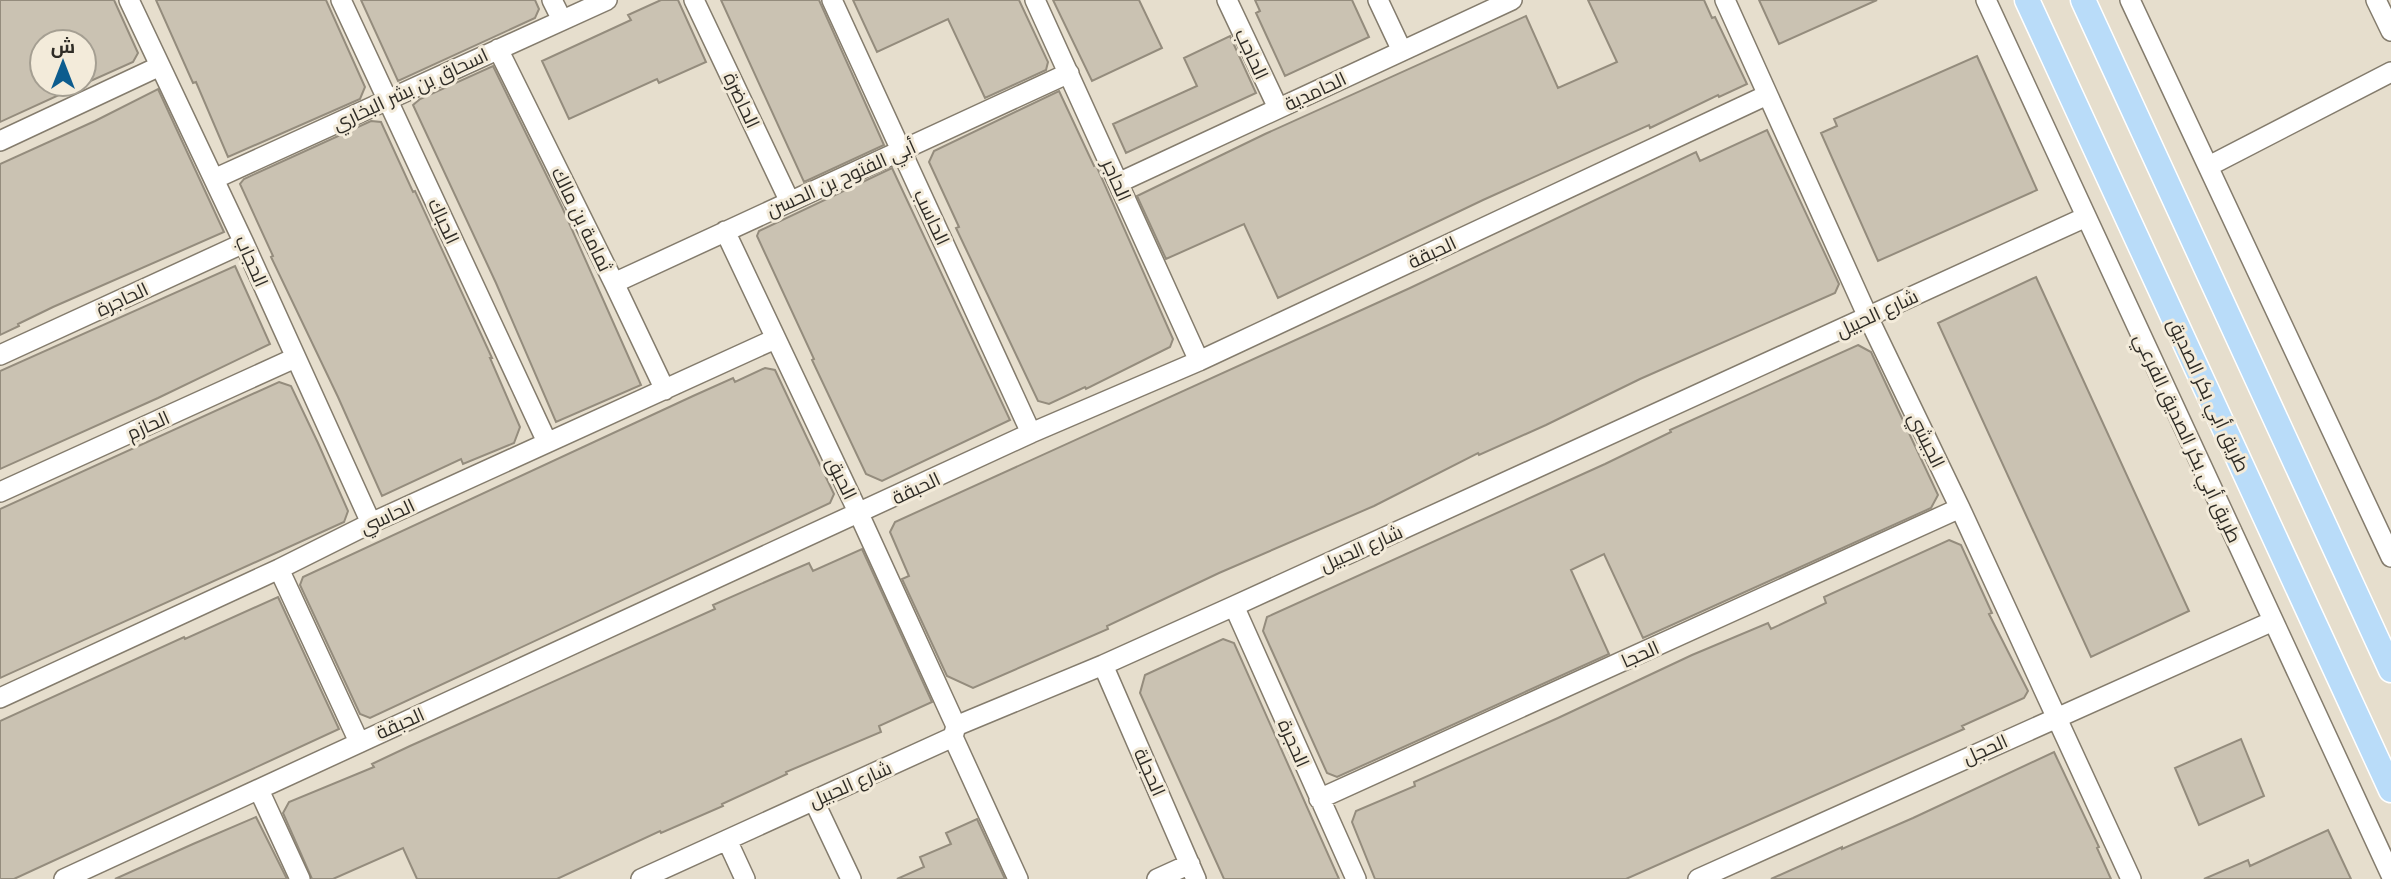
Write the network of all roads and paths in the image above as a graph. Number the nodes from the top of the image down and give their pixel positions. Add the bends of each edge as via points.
1 (129, 0) edge
2 (341, 0) edge
3 (552, 0) edge
4 (607, 0) edge
5 (694, 0) edge
6 (832, 0) edge
7 (1035, 0) edge
8 (1227, 0) edge
9 (1378, 0) edge
10 (1512, 0) edge
11 (1725, 0) edge
12 (1986, 0) edge
13 (2027, 0) edge
14 (2082, 0) edge
15 (2130, 0) edge
16 (2376, 0) edge
17 (562, 20) junction
18 (2391, 31) edge
19 (498, 49) junction
20 (1402, 51) junction
21 (160, 66) junction
22 (2391, 72) edge
23 (1069, 73) junction
24 (1767, 95) junction
25 (388, 99) junction
26 (1278, 108) junction
27 (0, 141) edge
28 (902, 151) junction
29 (2210, 166) junction
30 (214, 179) junction
31 (1118, 183) junction
32 (789, 200) junction
33 (2086, 217) junction
34 (725, 232) junction
35 (244, 243) junction
36 (614, 283) junction
37 (1868, 317) junction
38 (775, 339) junction
39 (0, 355) edge
40 (295, 358) junction
41 (1199, 361) junction
42 (665, 390) junction
43 (1031, 433) junction
44 (547, 442) junction
45 (0, 492) edge
46 (1960, 509) junction
47 (859, 514) junction
48 (371, 523) junction
49 (2389, 547) edge
50 (279, 569) junction
51 (1234, 606) junction
52 (2273, 621) junction
53 (1103, 665) junction
54 (2391, 670) edge
55 (0, 698) edge
56 (2055, 717) junction
57 (955, 732) junction
58 (359, 742) junction
59 (259, 790) junction
60 (2391, 790) edge
61 (1319, 799) junction
62 (814, 801) junction
63 (727, 840) junction
64 (1193, 872) edge
65 (2391, 875) edge
66 (64, 879) edge
67 (300, 879) edge
68 (641, 879) edge
69 (745, 879) edge
70 (851, 879) edge
71 (1018, 879) edge
72 (1157, 879) edge
73 (1356, 879) edge
74 (1698, 879) edge
75 (2131, 879) edge

1 - 21 street, الحجاب
2 - 25 street, الحباك
3 - 17 street
4 - 17 street, اسحاق بن بشر البخاري
5 - 32 street, الحاضرة
6 - 28 street, الحاسب
7 - 23 street, الحاجر
8 - 26 street, الحاجب
9 - 20 street
10 - 20 street, الحامدية
11 - 24 street, الجيشي
12 - 33 street, طريق أبي بكر الصديق الفرعي
13 - 60 main road, طريق أبي بكر الصديق
14 - 54 main road
15 - 29 street
16 - 18 street
17 - 19 street, اسحاق بن بشر البخاري
19 - 25 street, اسحاق بن بشر البخاري
19 - 36 street, ثمامة بن مالك
20 - 26 street, الحامدية
21 - 27 street
21 - 30 street, الحجاب
22 - 29 street
23 - 28 street, أبي الفتوح بن الحسن
23 - 31 street, الحاجر
24 - 37 street, الجيشي
24 - 41 street, الحبقة
25 - 30 street, اسحاق بن بشر البخاري
25 - 44 street, الحباك
26 - 31 street, الحامدية
28 - 32 street, أبي الفتوح بن الحسن
28 - 43 street, الحاسب
29 - 49 street
30 - 35 street, الحجاب
31 - 41 street, الحاجر
32 - 34 street, أبي الفتوح بن الحسن
33 - 37 street, شارع الحبيل
33 - 52 street, طريق أبي بكر الصديق الفرعي
34 - 36 street, أبي الفتوح بن الحسن
34 - 38 street, الحبق
35 - 39 street, الحاجرة
35 - 40 street, الحجاب
36 - 42 street, ثمامة بن مالك
37 - 46 street, الجيشي
37 - 51 street, شارع الحبيل
38 - 42 street, الحاسي
38 - 47 street, الحبق
40 - 45 street, الحازم
40 - 48 street, الحجاب
41 - 43 street, الحبقة
42 - 44 street, الحاسي
43 - 47 street, الحبقة
44 - 48 street, الحاسي
46 - 56 street, الجيشي
46 - 61 street, الحجا
47 - 57 street, الحبق
47 - 58 street, الحبقة
48 - 50 street, الحاسي
50 - 55 street, الحاسي
50 - 58 street
51 - 53 street, شارع الحبيل
51 - 61 street, الحجرة
52 - 56 street, الحجل
52 - 65 street, طريق أبي بكر الصديق الفرعي
53 - 57 street, شارع الحبيل
53 - 64 street, الحجلة
56 - 74 street, الحجل
56 - 75 street, الجيشي
57 - 62 street, شارع الحبيل
57 - 71 street, الحبق
58 - 59 street, الحبقة
59 - 66 street, الحبقة
59 - 67 street
61 - 73 street, الحجرة
62 - 63 street, شارع الحبيل
62 - 70 street
63 - 68 street, شارع الحبيل
63 - 69 street
64 - 72 street

